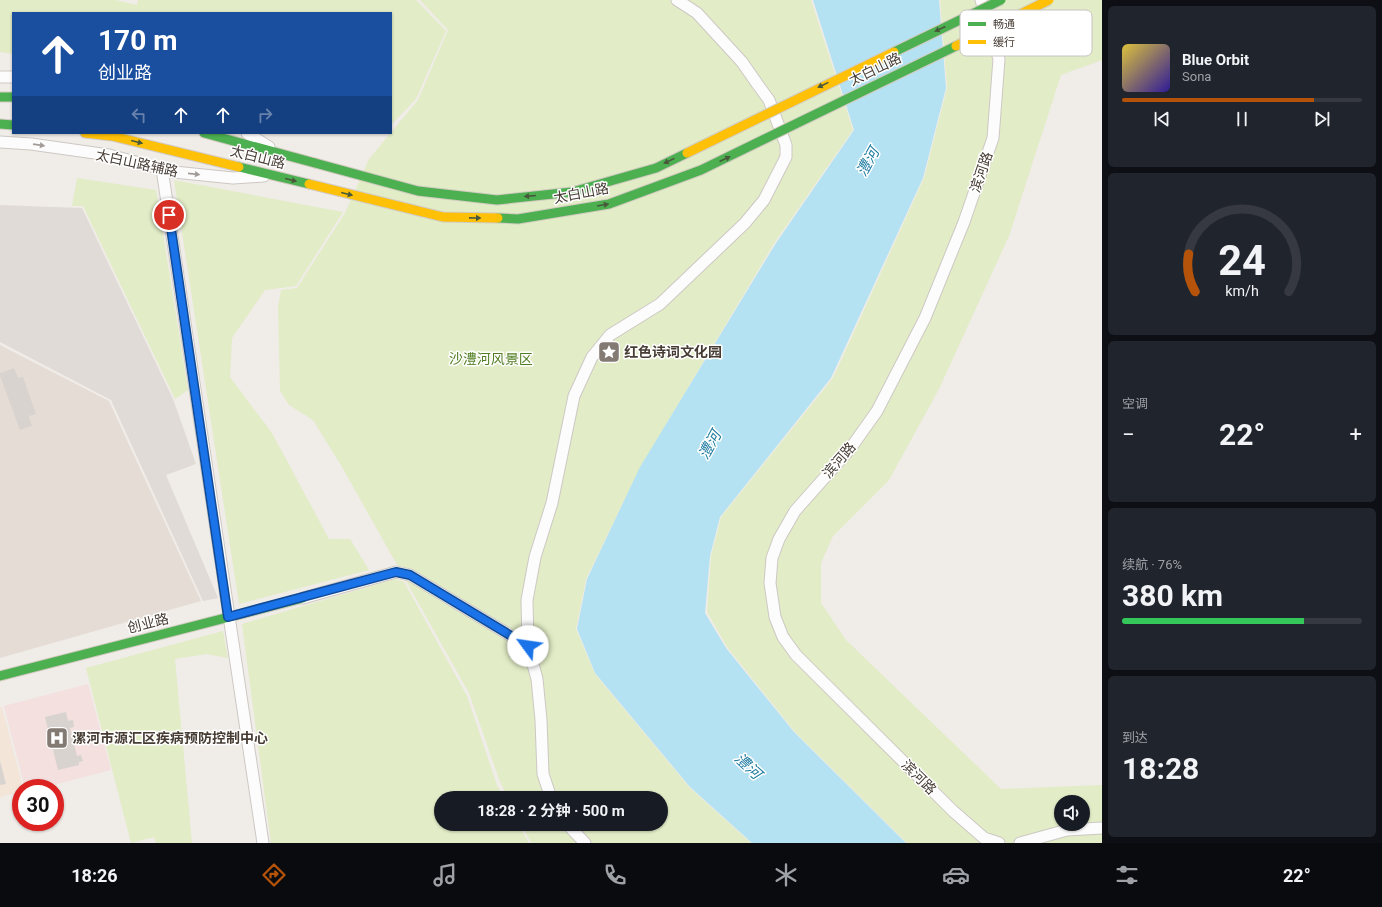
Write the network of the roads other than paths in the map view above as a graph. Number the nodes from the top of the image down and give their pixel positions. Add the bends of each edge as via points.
1 (677, 0) edge
2 (981, 0) edge
3 (1001, 0) edge
4 (1049, 0) edge
5 (980, 10) edge
6 (984, 10) edge
7 (1029, 10) edge
8 (960, 20) edge
9 (960, 43) edge
10 (998, 56) edge
11 (0, 77) edge
12 (12, 77) edge
13 (0, 97) edge
14 (12, 98) edge
15 (0, 124) edge
16 (12, 125) edge
17 (94, 134) edge
18 (208, 134) edge
19 (249, 134) edge
20 (0, 142) edge
21 (278, 153) junction
22 (162, 169) junction
23 (275, 176) junction
24 (303, 598) joint
25 (228, 617) junction
26 (528, 646) junction
27 (0, 676) edge
28 (549, 791) edge
29 (1102, 828) edge
30 (574, 831) edge
31 (262, 843) edge
32 (585, 843) edge
33 (998, 843) edge
34 (1020, 843) edge

1 - 26 street via 697,13 742,62 769,100 786,145 786,157 764,200 745,223 660,304 610,335 592,358 574,396 552,503 535,557 527,600
2 - 6 street, 滨河路
3 -> 5 main road, 太白山路, bridge
7 -> 4 main road, 太白山路, bridge
8 -> 21 main road, 太白山路, bridge via 656,168 572,192 497,200 418,191
23 -> 9 main road, 太白山路, bridge via 443,217 518,219 609,204 701,170
10 - 33 street, 滨河路 via 993,138 964,222 925,318 876,411 850,449 814,488 786,525 772,558 770,583 775,617 783,637 796,655 953,811 984,838
11 - 12 street
13 - 14 main road
15 - 16 main road
17 -> 23 main road, 太白山路 via 112,136
18 - 21 main road, 太白山路
19 - 21 street
20 -> 22 street, 太白山路辅路 via 109,156
22 -> 23 street, 太白山路辅路 via 234,178
22 - 25 street
24 - 25 main road, 创业路
24 - 26 street via 396,572 410,575
25 - 27 main road, 创业路
25 - 31 street
26 - 28 street via 537,679 543,774
29 - 34 street via 1067,830
30 - 32 street

